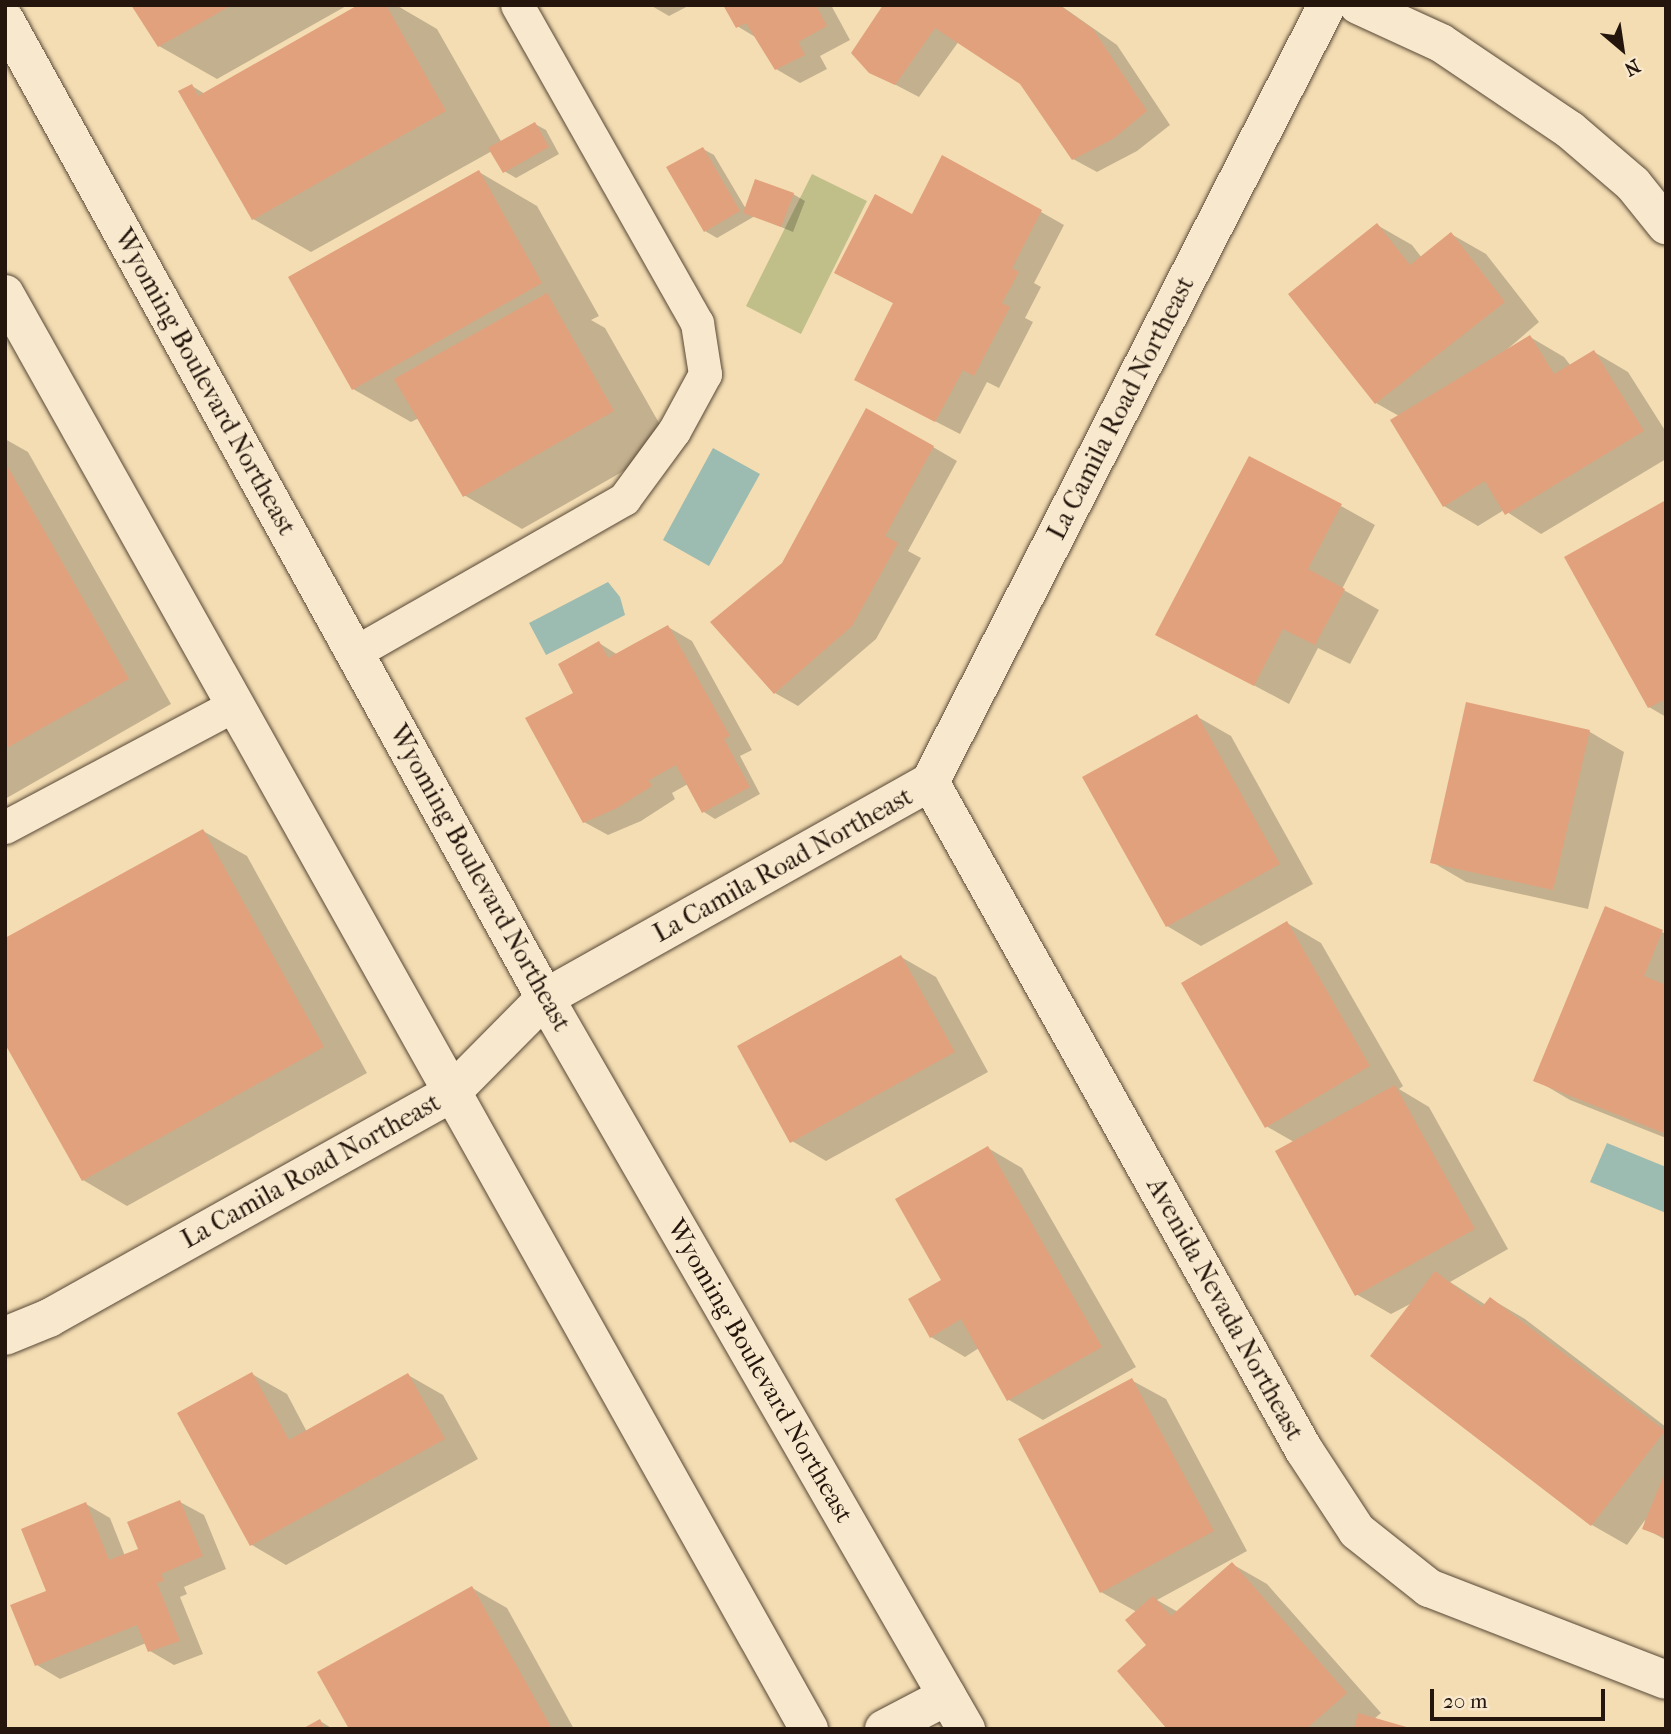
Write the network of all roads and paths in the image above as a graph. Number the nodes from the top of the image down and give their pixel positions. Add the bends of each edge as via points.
1 (517, 5) edge
2 (1327, 5) edge
3 (1358, 5) edge
4 (8, 31) edge
5 (1666, 225) edge
6 (5, 295) edge
7 (355, 653) junction
8 (233, 706) junction
9 (930, 782) junction
10 (5, 827) edge
11 (545, 998) junction
12 (451, 1093) junction
13 (5, 1336) edge
14 (1666, 1680) edge
15 (947, 1696) junction
16 (809, 1729) edge
17 (884, 1729) edge
18 (966, 1729) edge

1 - 7 lane via 697,323 705,374 674,431 624,499
2 - 9 street, La Camila Road Northeast
3 - 5 street via 1441,43 1570,130 1633,184
4 - 7 street, Wyoming Boulevard Northeast
6 - 8 street
7 - 11 street, Wyoming Boulevard Northeast
8 - 10 lane
8 - 12 street
9 - 11 street, La Camila Road Northeast
9 - 14 street, Avenida Nevada Northeast via 1304,1450 1357,1531 1429,1588
11 - 12 street, La Camila Road Northeast
11 - 15 street, Wyoming Boulevard Northeast
12 - 13 street, La Camila Road Northeast via 49,1318
12 - 16 street
15 - 17 street
15 - 18 street, Wyoming Boulevard Northeast

